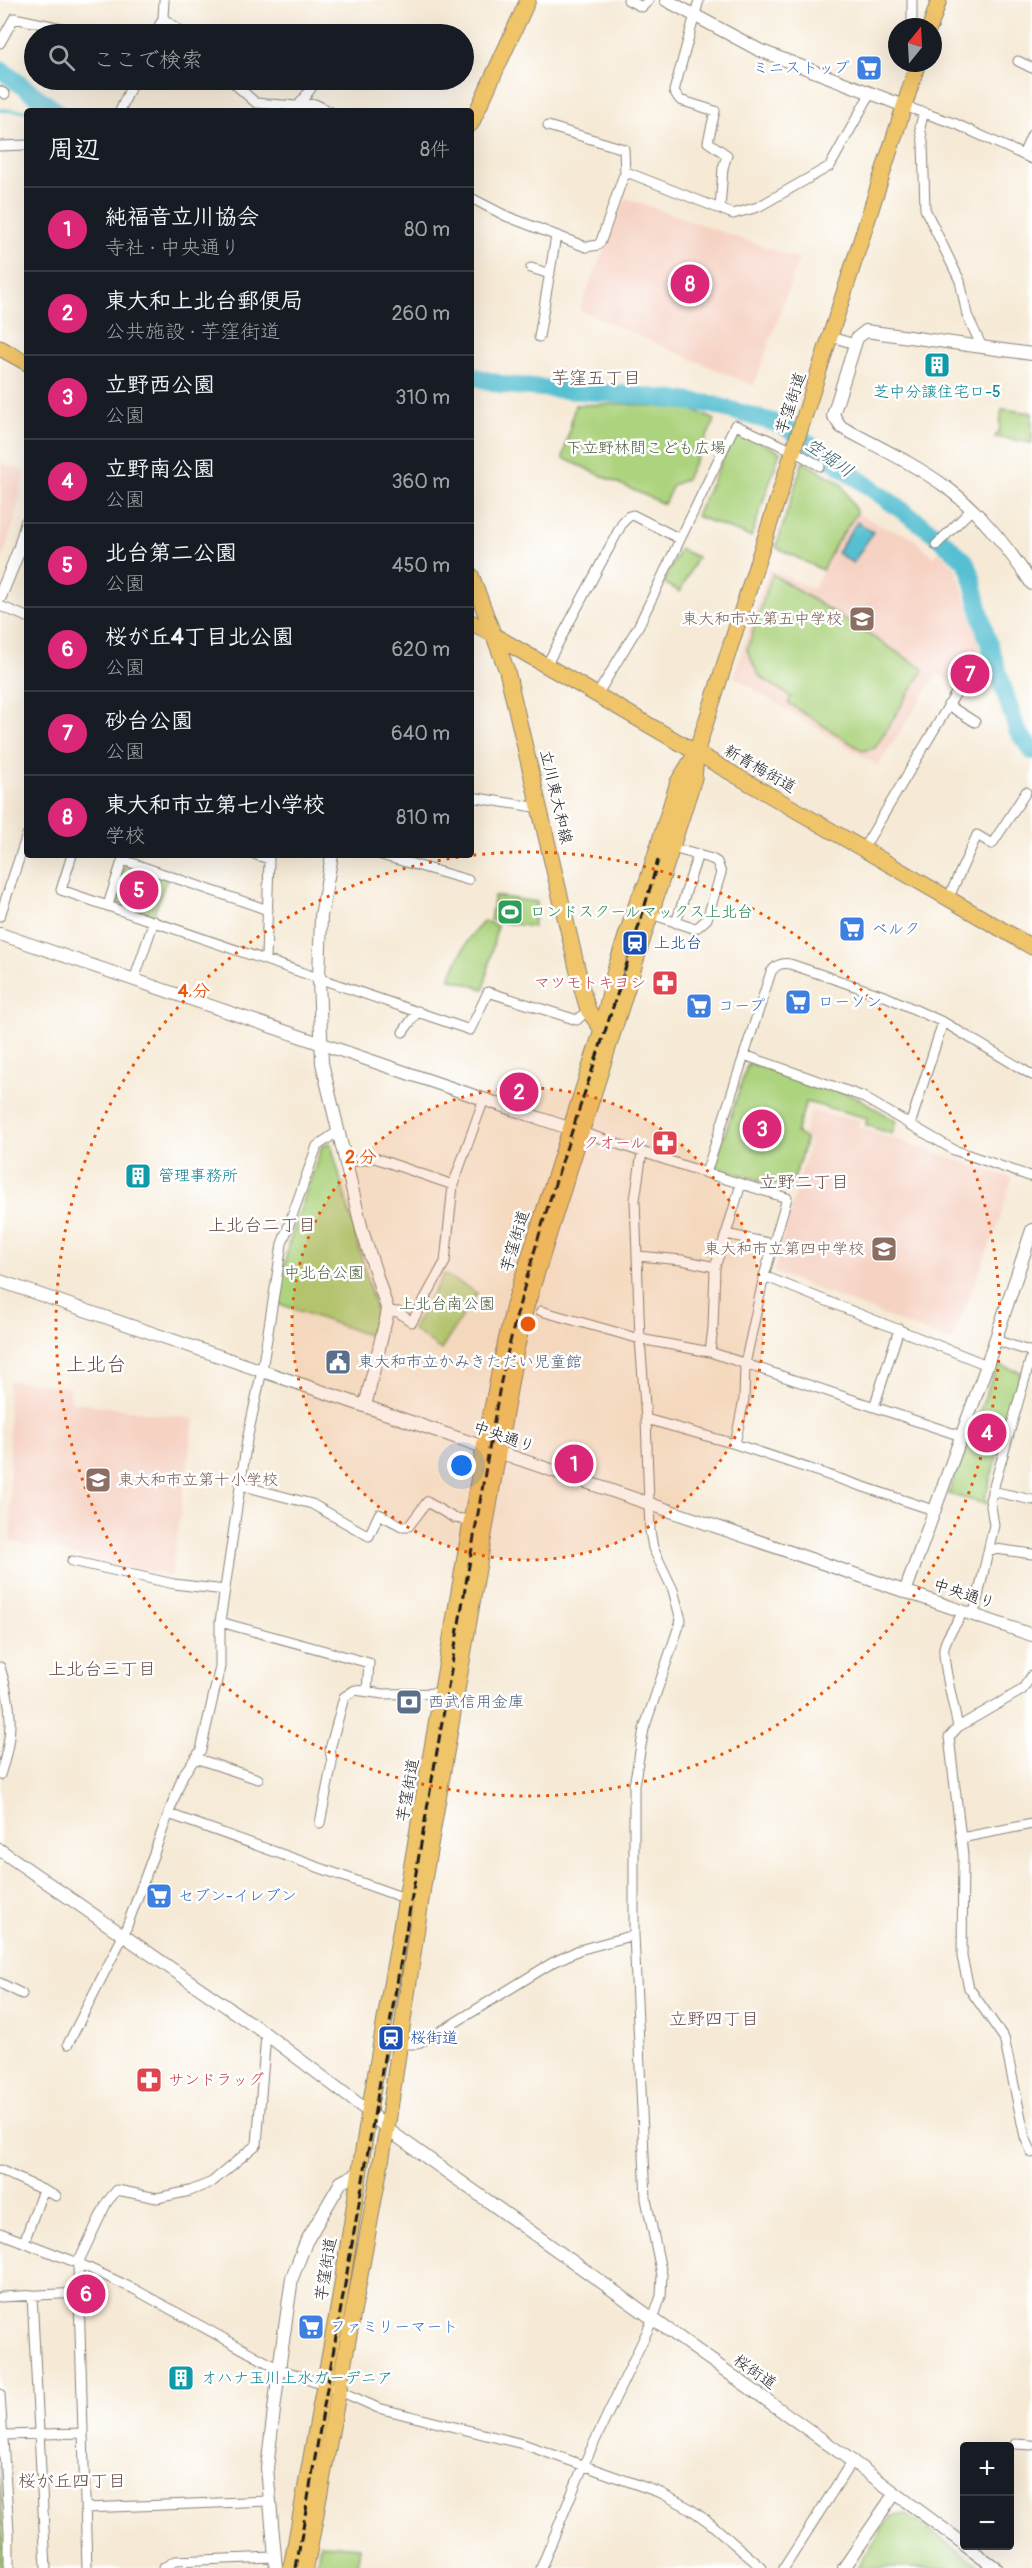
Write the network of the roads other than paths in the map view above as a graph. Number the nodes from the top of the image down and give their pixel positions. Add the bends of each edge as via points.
1 (164, 0) edge
2 (528, 0) edge
3 (628, 0) edge
4 (649, 0) edge
5 (666, 0) edge
6 (699, 0) edge
7 (912, 0) edge
8 (939, 0) edge
9 (694, 16) junction
10 (163, 18) junction
11 (912, 18) edge
12 (933, 18) edge
13 (42, 24) edge
14 (160, 24) edge
15 (171, 24) edge
16 (0, 43) edge
17 (1018, 61) dead end
18 (1032, 68) edge
19 (915, 72) edge
20 (129, 90) edge
21 (241, 90) edge
22 (310, 90) edge
23 (870, 94) junction
24 (904, 106) junction
25 (121, 108) edge
26 (296, 108) edge
27 (323, 108) edge
28 (924, 112) junction
29 (474, 117) edge
30 (548, 126) dead end
31 (1032, 134) edge
32 (24, 145) edge
33 (0, 146) edge
34 (1028, 157) edge
35 (625, 174) junction
36 (474, 200) edge
37 (720, 209) junction
38 (556, 236) junction
39 (531, 268) dead end
40 (550, 274) junction
41 (539, 337) dead end
42 (831, 337) junction
43 (855, 344) junction
44 (982, 347) junction
45 (0, 348) edge
46 (1032, 354) edge
47 (24, 361) edge
48 (795, 447) junction
49 (820, 466) dead end
50 (972, 509) junction
51 (24, 532) edge
52 (680, 539) junction
53 (936, 545) dead end
54 (474, 583) edge
55 (1032, 584) edge
56 (0, 597) edge
57 (0, 606) edge
58 (24, 616) edge
59 (474, 624) edge
60 (495, 636) junction
61 (531, 657) junction
62 (546, 666) junction
63 (507, 675) junction
64 (959, 688) dead end
65 (597, 695) junction
66 (948, 705) junction
67 (975, 722) dead end
68 (696, 753) junction
69 (1026, 792) dead end
70 (474, 797) edge
71 (540, 808) junction
72 (24, 844) edge
73 (673, 846) junction
74 (863, 849) junction
75 (698, 854) junction
76 (71, 858) edge
77 (123, 858) edge
78 (126, 858) edge
79 (266, 858) edge
80 (331, 858) edge
81 (391, 858) edge
82 (654, 860) junction
83 (468, 880) dead end
84 (948, 899) junction
85 (108, 905) junction
86 (268, 910) junction
87 (651, 915) junction
88 (0, 916) edge
89 (154, 921) junction
90 (676, 923) junction
91 (0, 934) edge
92 (1032, 947) edge
93 (266, 959) junction
94 (319, 978) junction
95 (135, 980) junction
96 (588, 1010) junction
97 (418, 1011) junction
98 (943, 1022) junction
99 (607, 1030) junction
100 (403, 1032) dead end
101 (321, 1043) junction
102 (744, 1055) junction
103 (1032, 1075) edge
104 (484, 1099) junction
105 (910, 1125) junction
106 (575, 1130) junction
107 (337, 1132) junction
108 (642, 1152) junction
109 (345, 1163) junction
110 (706, 1173) junction
111 (1032, 1177) edge
112 (741, 1184) junction
113 (453, 1185) junction
114 (1032, 1230) edge
115 (726, 1234) junction
116 (773, 1244) junction
117 (1029, 1253) edge
118 (638, 1256) junction
119 (715, 1267) junction
120 (764, 1276) junction
121 (0, 1281) edge
122 (388, 1311) junction
123 (541, 1311) dead end
124 (899, 1329) junction
125 (640, 1339) junction
126 (995, 1340) junction
127 (710, 1352) junction
128 (1032, 1353) edge
129 (745, 1364) junction
130 (987, 1365) junction
131 (262, 1370) junction
132 (365, 1406) junction
133 (874, 1407) junction
134 (646, 1419) junction
135 (961, 1436) junction
136 (735, 1444) junction
137 (491, 1450) junction
138 (240, 1485) junction
139 (992, 1491) junction
140 (1032, 1500) edge
141 (650, 1503) junction
142 (933, 1510) junction
143 (472, 1520) junction
144 (989, 1548) junction
145 (1032, 1554) edge
146 (72, 1561) dead end
147 (225, 1590) junction
148 (905, 1592) junction
149 (968, 1613) junction
150 (220, 1622) junction
151 (1032, 1635) edge
152 (0, 1670) edge
153 (1032, 1675) edge
154 (367, 1691) junction
155 (443, 1693) junction
156 (958, 1727) junction
157 (195, 1758) junction
158 (0, 1775) edge
159 (258, 1779) dead end
160 (169, 1814) junction
161 (320, 1823) dead end
162 (1032, 1824) edge
163 (961, 1838) junction
164 (0, 1850) edge
165 (407, 1899) junction
166 (124, 1934) junction
167 (633, 1935) junction
168 (0, 1983) edge
169 (22, 1994) dead end
170 (266, 2034) junction
171 (68, 2044) dead end
172 (398, 2044) junction
173 (369, 2112) junction
174 (387, 2129) junction
175 (1032, 2153) edge
176 (0, 2170) edge
177 (360, 2172) junction
178 (43, 2190) junction
179 (56, 2196) dead end
180 (0, 2233) edge
181 (12, 2238) junction
182 (0, 2241) edge
183 (24, 2242) junction
184 (78, 2263) junction
185 (79, 2293) junction
186 (32, 2295) junction
187 (0, 2297) edge
188 (652, 2319) junction
189 (279, 2369) junction
190 (330, 2388) junction
191 (0, 2394) edge
192 (83, 2433) junction
193 (39, 2434) junction
194 (3, 2435) junction
195 (1015, 2444) dead end
196 (1032, 2445) edge
197 (852, 2461) junction
198 (584, 2464) junction
199 (895, 2493) junction
200 (270, 2501) junction
201 (85, 2508) junction
202 (960, 2541) edge
203 (972, 2550) edge
204 (275, 2563) edge
205 (9, 2568) edge
206 (46, 2568) edge
207 (87, 2568) edge
208 (163, 2568) edge
209 (291, 2568) edge
210 (306, 2568) edge
211 (541, 2568) edge
212 (762, 2568) edge
213 (784, 2568) edge
214 (844, 2568) edge
215 (996, 2568) edge

1 - 10 street
2 - 29 main road
3 - 4 street via 642,7
5 - 9 street
6 - 9 street
7 - 11 street
8 - 12 main road
9 - 23 street via 759,50
9 - 37 street via 674,92 680,100 715,111 708,142 727,155
10 - 14 street
10 - 15 street
13 - 16 street via 14,18
17 - 18 street
19 - 24 main road, 芋窪街道
20 - 25 street
21 - 26 street via 256,103
22 - 26 street
23 - 24 street
23 - 37 street via 830,166 758,207 733,214
24 - 28 street
24 - 42 main road, 芋窪街道
26 - 27 street via 315,104
28 - 34 street
28 - 44 street via 920,128 925,209 960,281 967,315
30 - 35 street via 624,149
31 - 34 street
32 - 33 street
35 - 37 street
35 - 38 street via 598,245 586,247
36 - 38 street
38 - 40 street
39 - 40 street
40 - 41 street
42 - 43 street
42 - 48 main road, 芋窪街道
43 - 44 street via 860,334 870,331
43 - 50 street via 833,415 837,424 917,468
44 - 46 street
45 - 47 main road
48 - 49 street
48 - 52 street via 735,425
48 - 68 main road, 芋窪街道
50 - 53 street
50 - 55 street
51 - 56 street
52 - 62 street via 629,516
52 - 65 street via 639,624
54 - 60 main road, 立川東大和線
57 - 58 street
59 - 60 main road, 新青梅街道
60 - 61 main road, 新青梅街道
60 - 63 main road, 立川東大和線
61 - 62 main road, 新青梅街道
61 - 63 main road
62 - 65 main road, 新青梅街道
63 - 71 main road, 立川東大和線
64 - 66 street
65 - 68 main road, 新青梅街道
66 - 67 street
66 - 74 street
68 - 73 main road, 芋窪街道 via 694,778
68 - 74 main road, 新青梅街道
68 - 82 main road, 芋窪街道 via 678,782
69 - 84 street via 992,844 977,835
70 - 71 street
71 - 96 main road, 立川東大和線
72 - 88 street
73 - 75 street
73 - 82 street via 662,850
73 - 87 main road, 芋窪街道
74 - 84 main road, 新青梅街道
75 - 90 street
75 - 90 street via 712,859 721,873 707,919 693,928
76 - 85 street via 61,890
77 - 85 street
78 - 86 street
79 - 86 street via 269,859
80 - 94 street via 321,916
81 - 83 street
82 - 99 main road, 芋窪街道 via 615,970
84 - 92 main road, 新青梅街道
85 - 89 street
86 - 93 street
87 - 90 street
87 - 99 main road, 芋窪街道
89 - 93 street
89 - 95 street
91 - 95 street
93 - 94 street
94 - 97 street
94 - 101 street
95 - 101 street
96 - 97 street via 577,1020 488,992 470,1029
96 - 99 main road, 立川東大和線
97 - 100 street
98 - 102 street via 887,997 786,963 771,972
98 - 103 street
98 - 105 street
99 - 106 main road, 芋窪街道
101 - 104 street
101 - 107 street
102 - 105 street via 845,1089
102 - 110 street
104 - 106 street
104 - 113 street
105 - 111 street via 954,1150
106 - 108 street
106 - 137 main road, 芋窪街道
107 - 109 street
107 - 131 street via 317,1146 282,1244
108 - 110 street
108 - 118 street via 635,1200
109 - 113 street via 375,1158
109 - 122 street
110 - 112 street
112 - 115 street
112 - 116 street via 787,1198
113 - 122 street via 445,1262 412,1322 398,1312
114 - 117 street
115 - 116 street
115 - 119 street
116 - 120 street
117 - 126 street
118 - 119 street
118 - 125 street
119 - 127 street
120 - 124 street
120 - 129 street
121 - 131 street, 中央通り
122 - 132 street
123 - 125 street
124 - 130 street
124 - 133 street
125 - 127 street
125 - 134 street
126 - 128 street
126 - 130 street
127 - 129 street
128 - 139 street
129 - 133 street
129 - 136 street via 744,1399
130 - 135 street
131 - 132 street, 中央通り
131 - 138 street
132 - 137 street, 中央通り
133 - 135 street
134 - 136 street
134 - 141 street
135 - 142 street
136 - 142 street
137 - 141 street, 中央通り
137 - 143 main road, 芋窪街道
137 - 172 main road, 芋窪街道
138 - 143 street via 312,1504 369,1536 379,1514 409,1526 427,1502 454,1518
138 - 147 street
139 - 140 street
139 - 144 street via 994,1525
141 - 148 street, 中央通り
141 - 167 street via 653,1548 673,1590 681,1620 638,1757 634,1785
142 - 148 street
143 - 155 main road, 芋窪街道
144 - 145 street
144 - 149 street
146 - 147 street via 174,1584
147 - 150 street
148 - 149 street, 中央通り
149 - 151 street, 中央通り
149 - 156 street via 948,1636 943,1650
150 - 154 street via 369,1663
150 - 157 street via 220,1667 201,1750
152 - 158 street via 12,1730
153 - 156 street via 1022,1690
154 - 155 street
154 - 161 street via 355,1690 344,1697 330,1749 332,1763
155 - 165 main road, 芋窪街道
156 - 163 street via 949,1737
157 - 159 street
157 - 160 street via 183,1775
160 - 165 street
160 - 166 street
162 - 163 street
163 - 175 street via 962,1958 969,1988 1004,2038 1025,2137
164 - 166 street, 桜街道
165 - 173 main road, 芋窪街道
166 - 170 street, 桜街道
166 - 171 street
167 - 172 street via 579,1950 438,2033 416,2043
167 - 188 street via 645,2199 662,2275
168 - 169 street
170 - 173 street, 桜街道
170 - 184 street via 257,2144 212,2182 190,2191 157,2198 117,2190 107,2202
172 - 174 main road, 芋窪街道
173 - 174 street, 桜街道
173 - 177 main road, 芋窪街道
174 - 188 street, 桜街道
174 - 190 main road, 芋窪街道
176 - 178 street
177 - 189 street via 341,2182 306,2242 292,2278
177 - 190 main road, 芋窪街道
178 - 179 street
178 - 183 street
180 - 181 street
181 - 182 street
181 - 183 street
183 - 184 street
184 - 185 street
184 - 189 street via 134,2289
185 - 186 street
185 - 192 street
186 - 187 street
186 - 193 street
188 - 197 street, 桜街道
188 - 198 street
189 - 190 street
189 - 200 street via 267,2468
190 - 198 street via 378,2408 523,2444
190 - 209 main road, 芋窪街道
190 - 210 main road, 芋窪街道
191 - 194 street
192 - 193 street
192 - 201 street
193 - 194 street
193 - 206 street
194 - 205 street
195 - 196 street
197 - 199 street, 桜街道
197 - 213 street
198 - 211 street
198 - 212 street via 661,2493 689,2508
199 - 202 street, 桜街道
199 - 214 street
200 - 201 street
200 - 204 street
201 - 207 street
203 - 215 street, 桜街道
204 - 208 street via 175,2562

